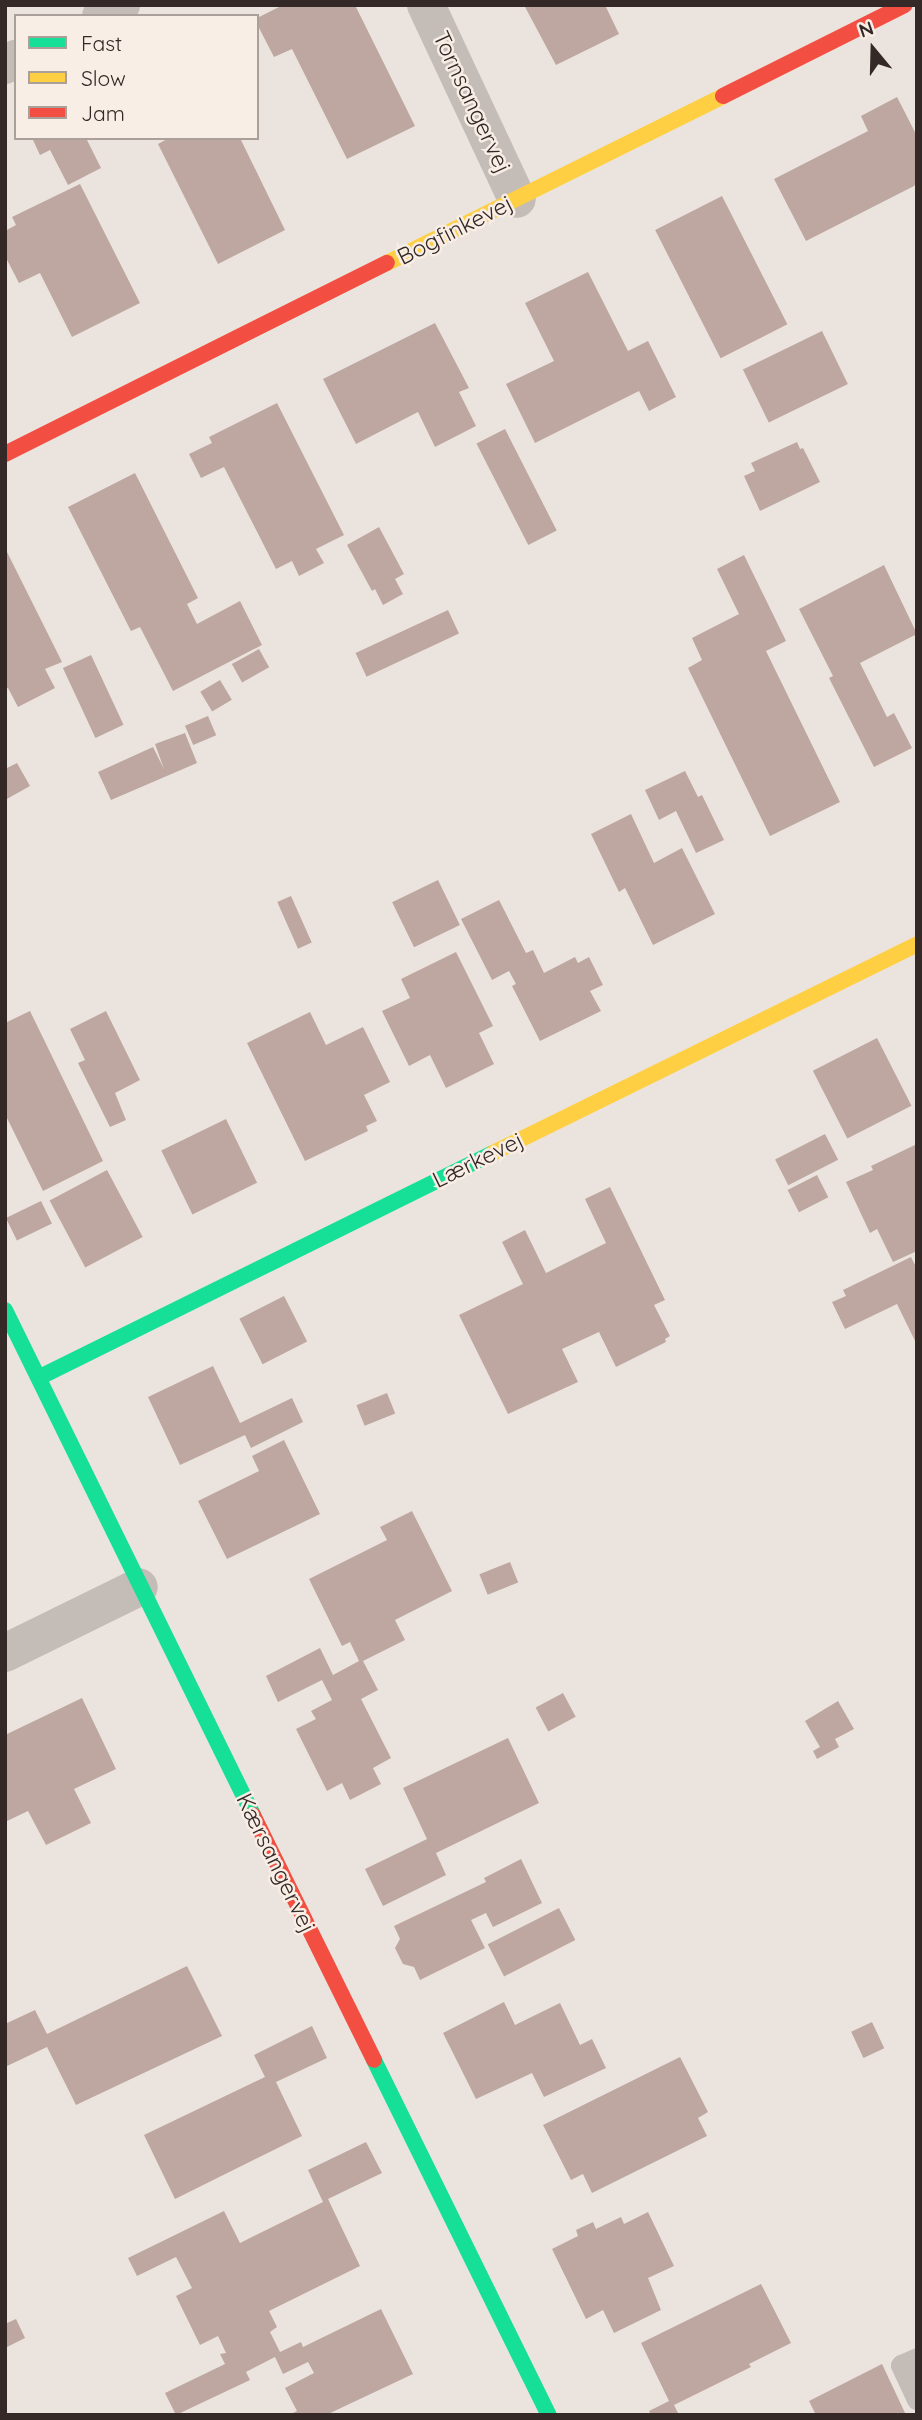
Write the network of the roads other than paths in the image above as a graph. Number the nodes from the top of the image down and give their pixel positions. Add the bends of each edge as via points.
1 (121, 5) edge
2 (426, 5) edge
3 (905, 5) edge
4 (105, 14) edge
5 (517, 199) junction
6 (5, 454) edge
7 (917, 944) edge
8 (5, 1310) edge
9 (40, 1377) junction
10 (139, 1587) junction
11 (5, 1653) edge
12 (917, 2358) edge
13 (917, 2399) edge
14 (549, 2415) edge

1 - 4 street
2 - 5 street, Tornsangervej
3 - 5 street, Bogfinkevej
5 - 6 street, Bogfinkevej
7 - 9 street, Lærkevej
8 - 9 street, Kærsangervej
9 - 10 street, Kærsangervej
10 - 11 street
10 - 14 street, Kærsangervej
12 - 13 lane via 901,2365

